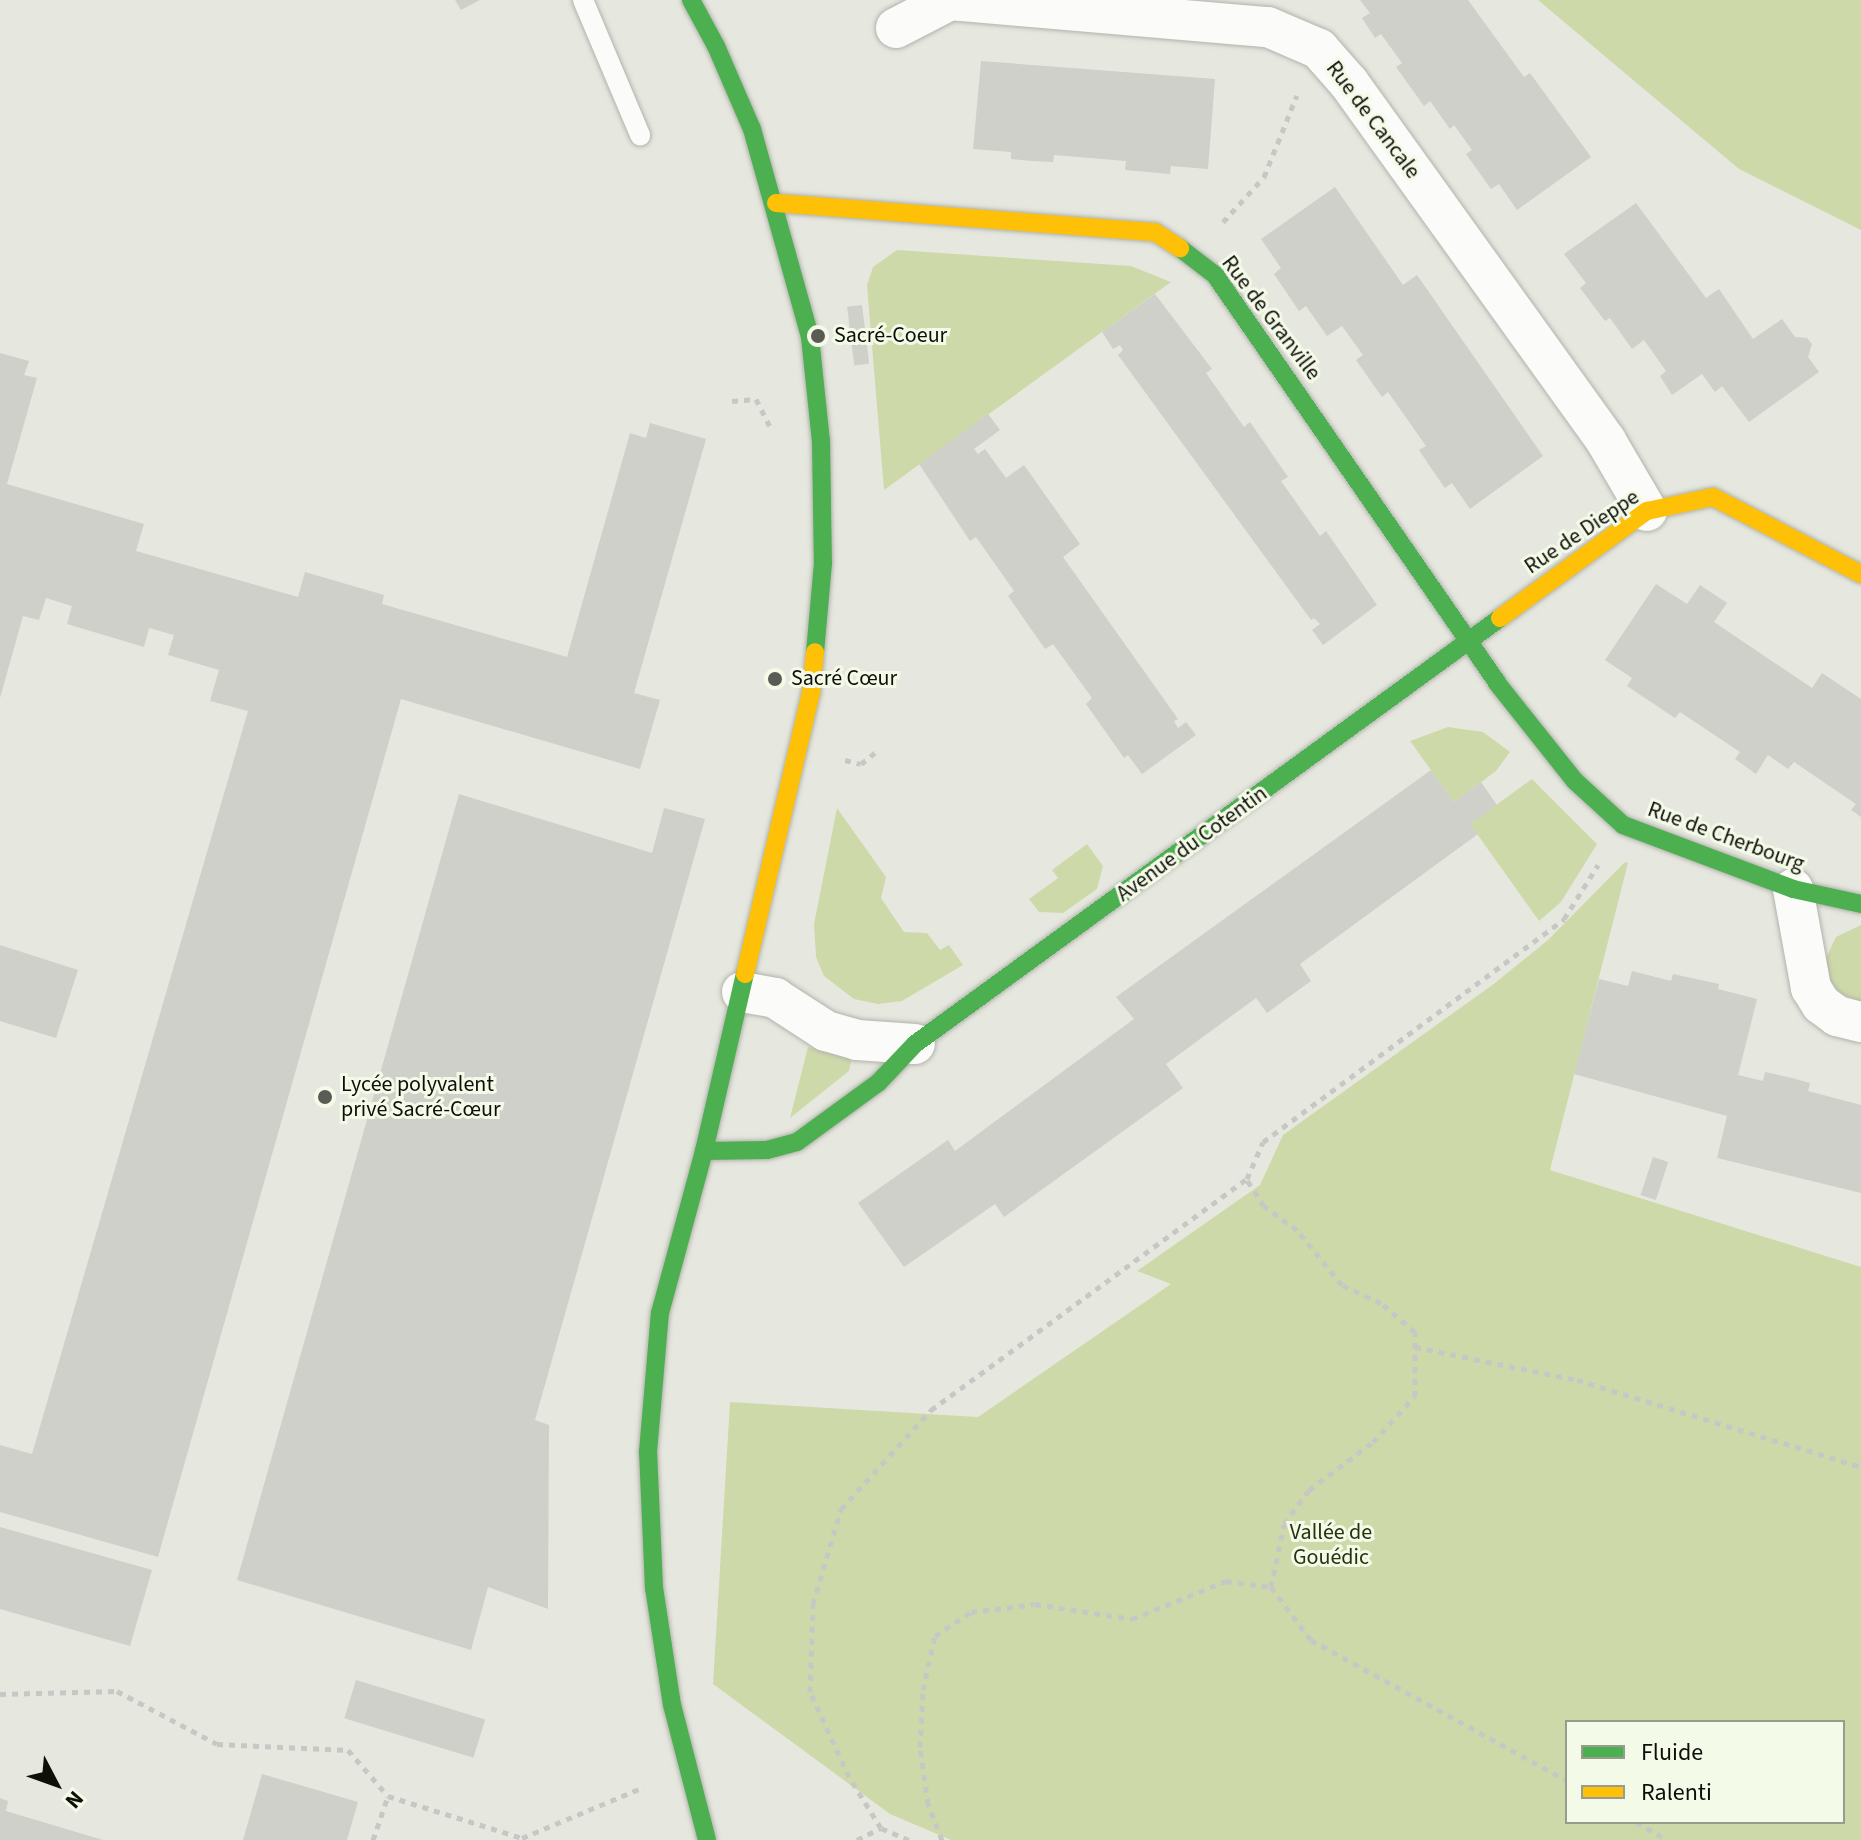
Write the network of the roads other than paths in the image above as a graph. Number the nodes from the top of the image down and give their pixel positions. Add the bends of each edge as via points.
1 (583, 0) edge
2 (691, 0) edge
3 (896, 28) dead end
4 (640, 135) dead end
5 (776, 203) junction
6 (1647, 511) junction
7 (1861, 574) edge
8 (1468, 642) junction
9 (1793, 889) junction
10 (1861, 904) edge
11 (742, 992) junction
12 (1861, 1022) edge
13 (915, 1044) junction
14 (704, 1151) junction
15 (707, 1840) edge

1 - 4 lane
2 - 5 street via 752,129
3 - 6 street, Rue de Cancale via 950,0 1268,27 1319,49 1349,83 1606,441
5 - 8 street, Rue de Granville via 1155,232 1193,256 1215,275
5 - 11 street via 810,337 821,441 823,563 811,693
6 - 7 street, Rue de Dieppe via 1713,497
6 - 8 street, Rue de Dieppe
8 - 9 street, Rue de Cherbourg via 1575,781 1623,825
8 - 13 street, Avenue du Cotentin
9 - 10 street, Rue de Cherbourg
9 - 12 street via 1811,988 1837,1016
11 - 13 street via 775,998 826,1031 857,1040
11 - 14 street
13 - 14 street, Avenue du Cotentin via 878,1083 797,1142 767,1150
14 - 15 street via 660,1313 648,1452 654,1588 686,1771

